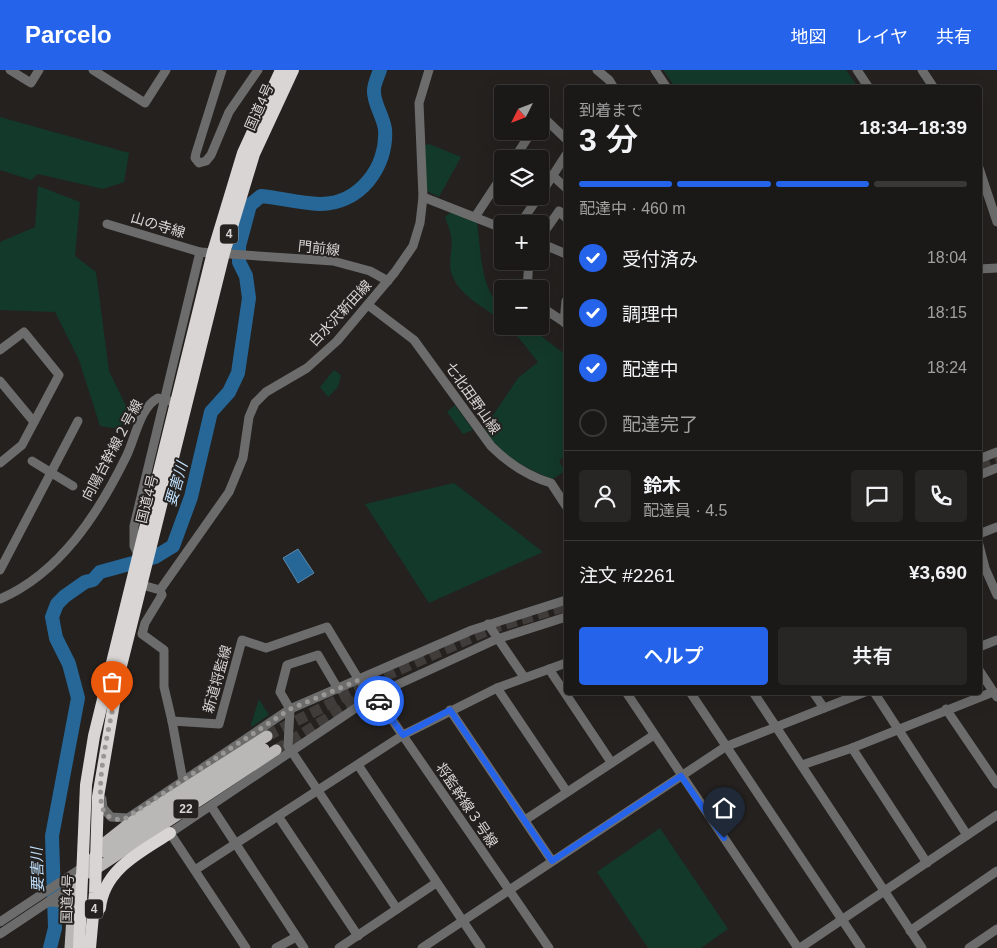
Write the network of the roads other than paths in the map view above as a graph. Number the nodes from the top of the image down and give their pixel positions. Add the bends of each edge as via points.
1 (10, 70) edge
2 (39, 70) edge
3 (93, 70) edge
4 (166, 70) edge
5 (222, 70) edge
6 (258, 70) edge
7 (281, 70) edge
8 (294, 70) edge
9 (429, 70) edge
10 (598, 70) edge
11 (655, 70) edge
12 (857, 70) edge
13 (925, 71) edge
14 (612, 85) edge
15 (665, 85) edge
16 (867, 85) edge
17 (932, 85) edge
18 (549, 123) edge
19 (564, 138) edge
20 (564, 157) edge
21 (553, 176) junction
22 (982, 177) edge
23 (549, 181) edge
24 (564, 186) edge
25 (494, 188) edge
26 (423, 197) junction
27 (564, 216) edge
28 (475, 217) junction
29 (997, 222) edge
30 (107, 224) dead end
31 (494, 225) edge
32 (549, 226) edge
33 (549, 247) edge
34 (218, 253) junction
35 (564, 253) edge
36 (244, 254) joint
37 (997, 268) edge
38 (982, 269) edge
39 (388, 281) junction
40 (368, 305) junction
41 (549, 312) edge
42 (564, 322) edge
43 (0, 350) edge
44 (0, 381) edge
45 (175, 402) junction
46 (78, 421) dead end
47 (34, 422) junction
48 (997, 452) edge
49 (982, 458) edge
50 (32, 461) dead end
51 (1, 462) edge
52 (997, 468) edge
53 (51, 473) junction
54 (982, 474) edge
55 (74, 486) dead end
56 (564, 496) edge
57 (997, 527) edge
58 (982, 533) edge
59 (982, 556) edge
60 (0, 570) edge
61 (140, 579) junction
62 (160, 590) junction
63 (997, 595) edge
64 (0, 599) edge
65 (564, 601) edge
66 (564, 617) edge
67 (488, 624) junction
68 (496, 639) junction
69 (997, 640) edge
70 (982, 646) edge
71 (564, 664) edge
72 (549, 669) junction
73 (982, 675) edge
74 (524, 677) junction
75 (359, 680) junction
76 (497, 688) junction
77 (338, 689) junction
78 (564, 692) edge
79 (375, 695) junction
80 (566, 695) edge
81 (628, 695) edge
82 (692, 695) edge
83 (755, 695) edge
84 (815, 695) edge
85 (857, 695) edge
86 (876, 695) edge
87 (995, 695) edge
88 (824, 708) junction
89 (290, 709) junction
90 (946, 709) junction
91 (450, 710) junction
92 (172, 722) junction
93 (775, 726) junction
94 (897, 729) junction
95 (403, 735) junction
96 (654, 735) junction
97 (726, 747) junction
98 (852, 748) junction
99 (292, 752) junction
100 (611, 762) junction
101 (358, 765) junction
102 (802, 765) junction
103 (681, 776) junction
104 (183, 781) junction
105 (100, 784) junction
106 (997, 784) edge
107 (318, 791) junction
108 (567, 792) junction
109 (211, 806) junction
110 (997, 815) edge
111 (278, 816) junction
112 (525, 820) junction
113 (170, 833) junction
114 (967, 835) junction
115 (236, 843) junction
116 (552, 861) junction
117 (96, 863) junction
118 (927, 863) junction
119 (195, 870) junction
120 (83, 872) junction
121 (997, 872) edge
122 (436, 883) junction
123 (508, 891) junction
124 (884, 891) junction
125 (45, 900) junction
126 (397, 909) junction
127 (842, 920) junction
128 (462, 921) junction
129 (0, 922) edge
130 (997, 929) edge
131 (910, 930) junction
132 (0, 934) edge
133 (296, 936) junction
134 (358, 936) junction
135 (85, 944) edge
136 (70, 948) edge
137 (246, 948) edge
138 (276, 948) edge
139 (304, 948) edge
140 (340, 948) edge
141 (422, 948) edge
142 (481, 948) edge
143 (549, 948) edge
144 (799, 948) edge
145 (861, 948) edge
146 (922, 948) edge
147 (969, 948) edge

1 - 2 street via 31,83
3 - 4 street via 145,104
5 - 6 street via 196,153 198,163 211,155 229,112
7 - 34 highway, 国道4号 / 4 via 243,152
8 - 34 highway, 国道4号 / 4 via 254,154
9 - 26 street, 白水沢新田線 via 418,103
10 - 14 street
11 - 15 street
12 - 16 street
13 - 17 street
18 - 19 street
20 - 21 street
21 - 23 street
21 - 24 street
22 - 29 street
25 - 28 street
26 - 28 street
26 - 39 street, 白水沢新田線 via 413,246
27 - 32 street via 559,212
28 - 31 street
30 - 34 street, 山の寺線
33 - 35 street
34 - 36 street, 山の寺線
34 - 45 highway, 国道4号 / 4
36 - 39 street, 門前線 via 333,261 370,271
37 - 38 street
39 - 40 street, 白水沢新田線
40 - 56 street, 七北田野山線 via 414,340 491,446 506,461 531,478 552,483
40 - 62 street, 白水沢新田線 via 337,341 307,368 277,384 255,403 249,417 242,458 229,492
41 - 42 street
43 - 47 street via 24,332 59,375
44 - 47 street
45 - 61 highway, 国道4号 / 4
45 - 64 street, 向陽台幹線２号線 via 158,398 149,404 127,456 77,537 33,581
46 - 53 street
47 - 51 street via 22,445
48 - 49 street
50 - 53 street
52 - 54 street
53 - 55 street
53 - 60 street
57 - 58 street
59 - 63 street
61 - 62 street
61 - 105 highway, 国道4号 / 4
61 - 120 highway, 国道4号 / 4 via 94,736 86,785
62 - 92 street via 162,595 142,634 164,650 164,687
65 - 67 street
66 - 68 street
67 - 68 street
67 - 75 street
68 - 74 street
68 - 79 street
69 - 70 street
71 - 72 street
72 - 74 street
72 - 78 street
73 - 87 street
74 - 76 street
75 - 77 street
75 - 79 street, 将監幹線３号線
75 - 92 street, 新道将監線 via 327,627 266,648 242,640 219,724
76 - 91 street
76 - 108 street
77 - 89 street
77 - 89 street via 318,655 287,665 280,692
79 - 95 street, 将監幹線３号線
79 - 99 street
80 - 100 street
81 - 96 street
82 - 97 street
83 - 93 street
84 - 88 street
85 - 88 street
86 - 94 street
87 - 90 street
88 - 93 street
89 - 99 street via 288,746
89 - 104 street
90 - 94 street
90 - 106 street
91 - 95 street
91 - 112 street
92 - 104 street
93 - 97 street
93 - 102 street
94 - 98 street
94 - 114 street
95 - 101 street
95 - 123 street, 将監幹線３号線
96 - 100 street
96 - 103 street
97 - 103 street
97 - 127 street
98 - 102 street
98 - 118 street
99 - 107 street
99 - 109 street
100 - 108 street
101 - 107 street
101 - 122 street
102 - 124 street
103 - 116 street
103 - 144 street
104 - 105 street via 123,820 106,814
105 - 117 highway, 国道4号 / 4
107 - 111 street
107 - 126 street
108 - 112 street
109 - 113 street
109 - 115 street
110 - 114 street
111 - 115 street
111 - 134 street
112 - 116 street
113 - 119 street
113 - 135 highway via 129,860 110,878 101,898 98,931
114 - 118 street
115 - 119 street
115 - 133 street
116 - 123 street
117 - 120 main road, 22
117 - 135 highway, 国道4号 / 4
117 - 136 main road, 22 via 272,744 225,764 127,825 103,844 80,879 75,894
118 - 124 street
119 - 137 street
120 - 125 street via 65,880
120 - 125 street via 65,891
120 - 135 highway, 国道4号 / 4
121 - 131 street
122 - 126 street
122 - 128 street
123 - 128 street
123 - 143 street, 将監幹線３号線
124 - 127 street
124 - 131 street
125 - 129 street
125 - 132 street
125 - 135 street via 57,901 69,909
126 - 134 street
127 - 144 street
127 - 145 street
128 - 141 street
128 - 142 street
130 - 147 street
131 - 146 street
133 - 138 street
133 - 139 street
134 - 140 street

